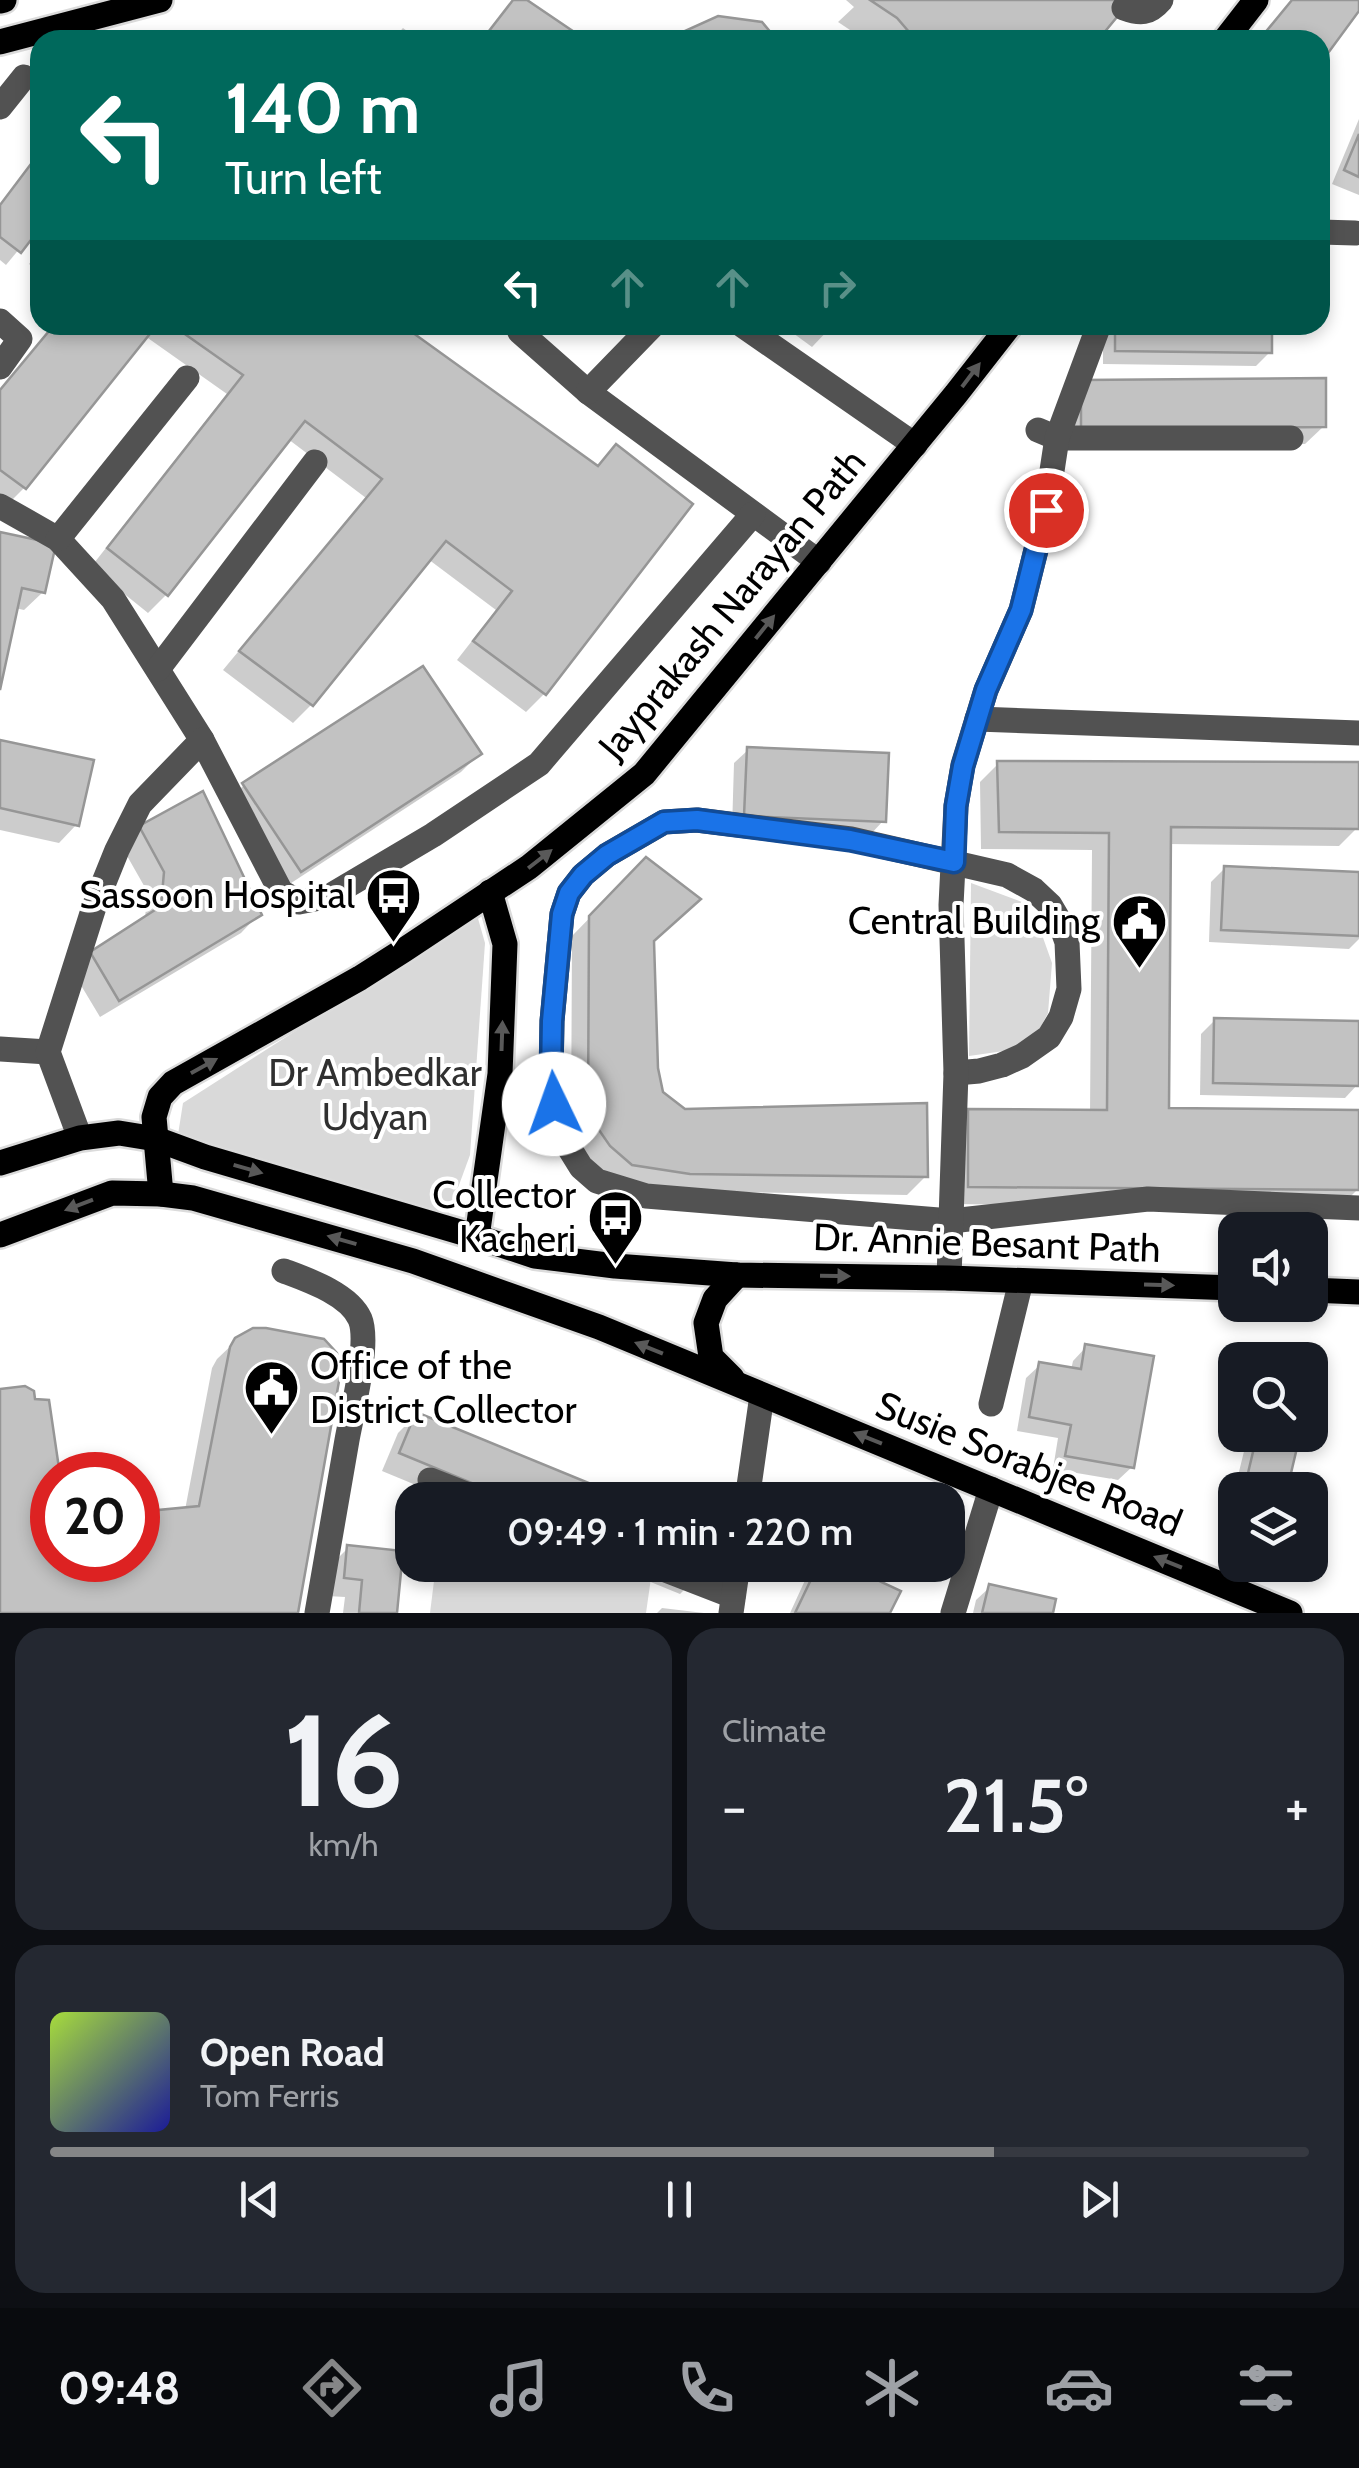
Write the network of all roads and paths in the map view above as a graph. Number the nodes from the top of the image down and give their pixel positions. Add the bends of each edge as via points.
1 (160, 0) edge
2 (1161, 0) edge
3 (1256, 0) edge
4 (1124, 8) dead end
5 (46, 30) edge
6 (1234, 30) edge
7 (30, 34) edge
8 (0, 42) edge
9 (24, 77) dead end
10 (0, 108) edge
11 (1330, 232) edge
12 (1355, 233) dead end
13 (0, 320) edge
14 (523, 335) edge
15 (643, 335) edge
16 (756, 335) edge
17 (1002, 335) edge
18 (1093, 335) edge
19 (0, 367) edge
20 (187, 378) dead end
21 (588, 392) junction
22 (1048, 434) junction
23 (1292, 438) dead end
24 (915, 445) junction
25 (315, 462) dead end
26 (0, 506) edge
27 (753, 514) junction
28 (58, 539) junction
29 (819, 562) junction
30 (158, 670) junction
31 (977, 719) junction
32 (1359, 733) edge
33 (202, 740) junction
34 (954, 862) junction
35 (490, 892) junction
36 (0, 1050) edge
37 (48, 1052) junction
38 (956, 1072) junction
39 (80, 1138) junction
40 (156, 1139) junction
41 (0, 1163) edge
42 (161, 1194) junction
43 (1359, 1208) edge
44 (951, 1221) junction
45 (0, 1235) edge
46 (476, 1236) junction
47 (284, 1271) dead end
48 (737, 1275) junction
49 (949, 1278) junction
50 (1021, 1280) junction
51 (1218, 1287) edge
52 (1328, 1291) edge
53 (1359, 1292) edge
54 (751, 1390) junction
55 (992, 1404) dead end
56 (430, 1480) dead end
57 (435, 1482) edge
58 (748, 1482) edge
59 (990, 1489) junction
60 (687, 1582) edge
61 (732, 1604) edge
62 (317, 1613) edge
63 (954, 1613) edge
64 (1290, 1613) edge

1 - 5 main road
2 - 4 lane via 1139,14
3 - 6 main road
7 - 8 main road
9 - 10 lane
11 - 12 lane
13 - 19 lane via 20,339
14 - 21 lane
15 - 21 lane
16 - 24 lane
24 -> 17 main road, Jayprakash Narayan Path
18 - 22 lane
20 - 28 lane
21 - 27 lane
22 - 23 lane
22 - 31 lane via 1046,510 1021,610
24 - 29 main road, Jayprakash Narayan Path
25 - 30 lane
26 - 28 lane
27 - 29 lane
27 - 33 lane via 539,764 330,896 298,902 281,892
28 - 30 lane via 113,599
35 -> 29 main road, Jayprakash Narayan Path via 644,774
30 - 33 lane
31 - 32 lane
31 - 34 lane via 958,792
33 - 37 lane via 140,804 117,850
34 - 38 lane
34 - 38 lane via 1007,875 1034,890 1060,922 1069,962 1069,989 1049,1037 1002,1065
34 - 44 lane via 799,832 664,822 607,855 569,893 560,932 551,1076 568,1146 596,1181 646,1196
40 -> 35 main road, Jayprakash Narayan Path via 154,1116 172,1083 360,978
46 -> 35 main road via 500,1074 505,944
36 - 37 lane
37 - 39 lane
38 - 44 lane
39 - 40 main road, Dr. Annie Besant Path via 119,1133
39 - 41 main road, Dr. Annie Besant Path
40 - 42 main road, Jayprakash Narayan Path
40 -> 46 main road, Dr. Annie Besant Path
42 -> 45 main road, Susie Sorabjee Road via 112,1193
54 -> 42 main road, Susie Sorabjee Road via 414,1260
43 - 44 lane via 1148,1199
44 - 49 lane
46 - 48 main road, Dr. Annie Besant Path via 535,1256
47 - 62 lane via 324,1286 358,1315 363,1332
48 -> 49 main road, Dr. Annie Besant Path
48 - 54 main road via 715,1298 706,1324 712,1358
49 - 50 main road, Dr. Annie Besant Path
50 -> 51 main road, Dr. Annie Besant Path
50 - 55 lane
52 - 53 main road
54 - 58 lane
59 -> 54 main road, Susie Sorabjee Road
56 - 57 lane
59 - 63 lane
64 -> 59 main road, Susie Sorabjee Road
60 - 61 lane

